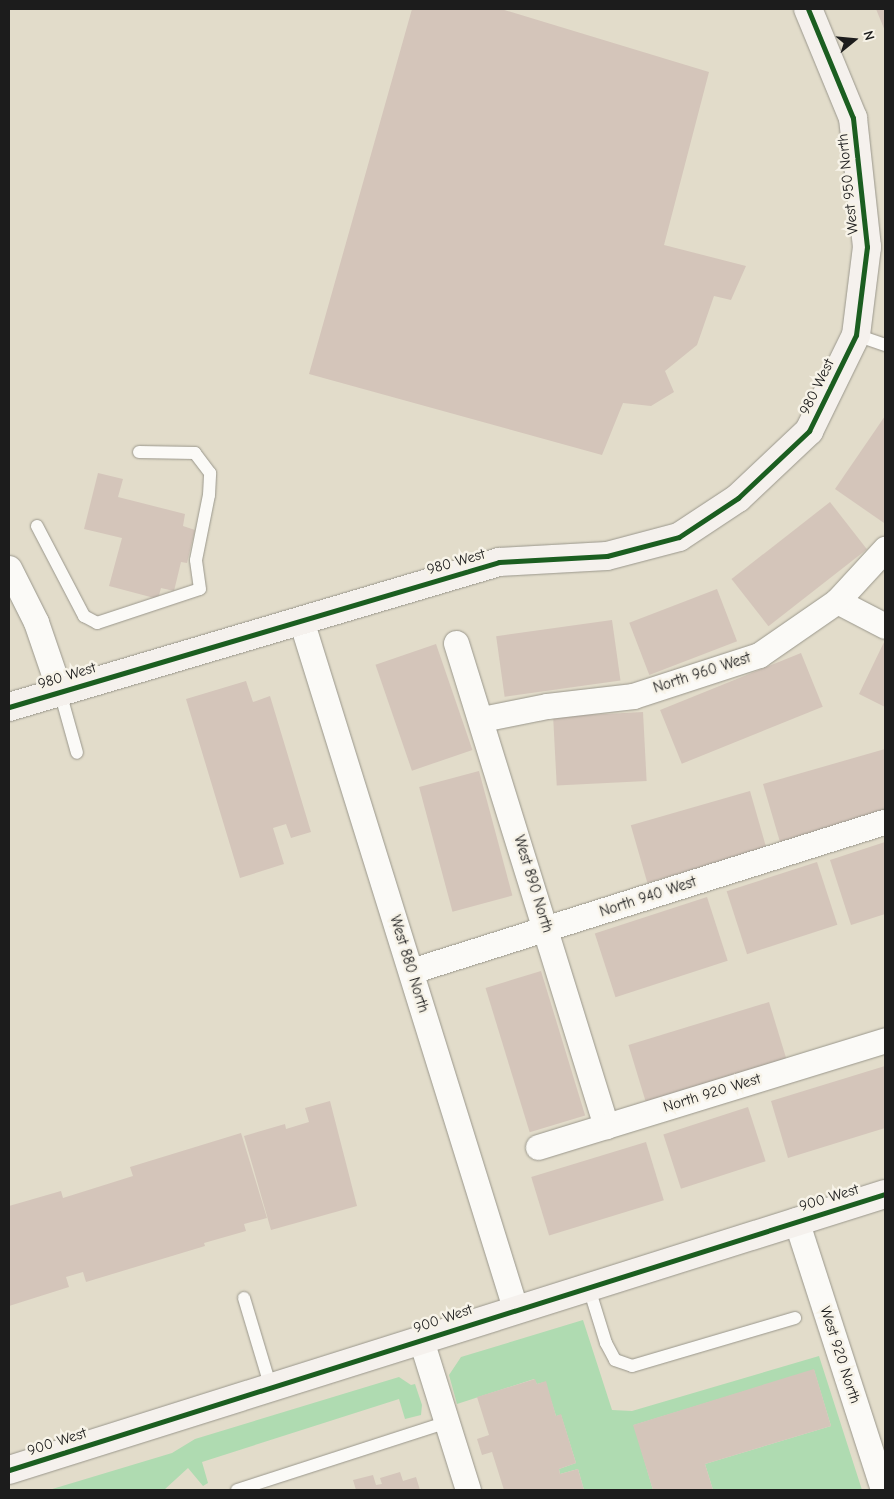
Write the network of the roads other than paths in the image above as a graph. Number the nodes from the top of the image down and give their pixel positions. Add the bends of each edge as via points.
1 (808, 9) edge
2 (856, 335) junction
3 (885, 345) edge
4 (139, 452) dead end
5 (37, 526) dead end
6 (885, 549) edge
7 (12, 582) edge
8 (837, 601) junction
9 (301, 620) junction
10 (885, 626) edge
11 (456, 643) dead end
12 (60, 692) junction
13 (9, 707) edge
14 (482, 719) junction
15 (77, 754) dead end
16 (885, 822) edge
17 (548, 929) junction
18 (411, 971) junction
19 (885, 1040) edge
20 (606, 1126) junction
21 (538, 1147) dead end
22 (885, 1194) edge
23 (796, 1220) junction
24 (588, 1286) junction
25 (244, 1298) dead end
26 (514, 1308) junction
27 (795, 1318) dead end
28 (420, 1340) junction
29 (270, 1388) junction
30 (446, 1422) junction
31 (9, 1470) edge
32 (237, 1490) edge
33 (468, 1490) edge
34 (883, 1490) edge

1 - 2 street, West 950 North via 853,118 867,247
2 - 3 lane
2 - 9 street, 980 West via 809,432 738,498 679,537 608,556 499,562
4 - 5 lane via 195,453 210,473 209,496 196,560 200,589 97,623 84,616
6 - 8 street, North 960 West
7 - 12 street via 36,622
8 - 10 street
8 - 14 street, North 960 West via 759,654 633,696 547,706
9 - 12 street, 980 West
9 - 18 street, West 880 North
11 - 14 street, West 890 North
12 - 13 street, 980 West
12 - 15 lane
14 - 17 street, West 890 North
16 - 17 street, North 940 West
17 - 18 street, North 940 West
17 - 20 street, West 890 North
18 - 26 street, West 880 North
19 - 20 street, North 920 West
20 - 21 street, North 920 West
22 - 23 street, 900 West
23 - 24 street, 900 West
23 - 34 street, West 920 North
24 - 26 street, 900 West
24 - 27 lane via 606,1343 615,1360 632,1366
25 - 29 lane
26 - 28 street, 900 West
28 - 29 street, 900 West
28 - 30 street
29 - 31 street, 900 West
30 - 32 lane
30 - 33 street

